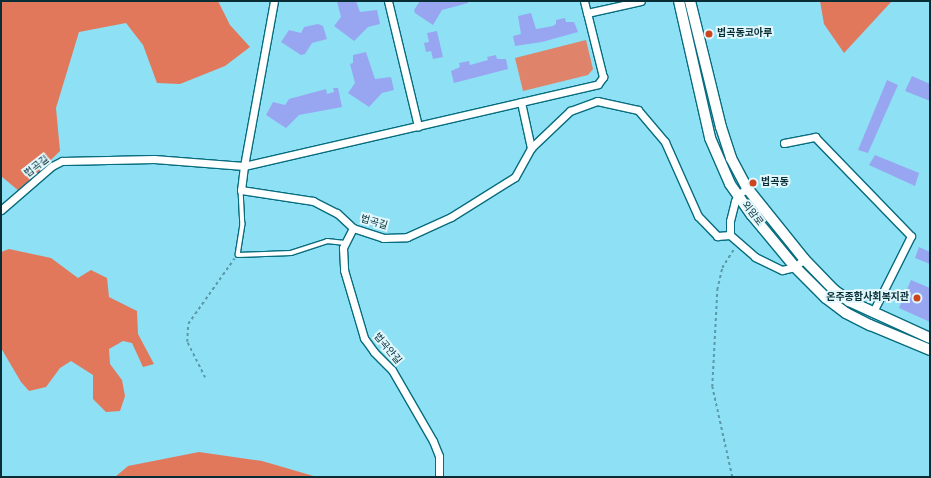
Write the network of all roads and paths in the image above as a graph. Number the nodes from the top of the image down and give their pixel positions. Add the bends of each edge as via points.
1 (274, 1) edge
2 (388, 1) edge
3 (584, 1) edge
4 (641, 1) edge
5 (679, 1) edge
6 (690, 1) edge
7 (587, 12) junction
8 (521, 102) junction
9 (418, 126) junction
10 (784, 143) dead end
11 (531, 148) junction
12 (244, 166) junction
13 (747, 188) junction
14 (241, 190) junction
15 (738, 195) junction
16 (1, 210) edge
17 (353, 228) junction
18 (730, 235) junction
19 (738, 242) junction
20 (345, 243) junction
21 (238, 255) junction
22 (804, 259) junction
23 (795, 267) junction
24 (873, 312) junction
25 (930, 338) edge
26 (930, 350) edge
27 (204, 378) dead end
28 (439, 477) edge
29 (732, 477) edge

1 - 12 street
2 - 9 street
3 - 7 street
4 - 7 street
5 - 15 main road, 외암로 via 710,138 721,166
6 - 13 main road, 외암로 via 721,127 731,158
7 - 8 street via 603,77 598,84
8 - 9 street, 법곡길
8 - 11 street
9 - 12 street, 법곡길
10 - 24 street via 815,137 911,236
11 - 17 street, 법곡길 via 515,177 450,217 407,237 383,238
11 - 18 street, 법곡길 via 570,111 597,101 638,110 665,142 698,216 717,236
12 - 14 street
12 - 16 street, 법곡길 via 154,159 62,162 52,166
13 - 15 street
13 - 22 main road, 외암로
14 - 17 street, 법곡길 via 313,201 337,213
14 - 21 lane via 244,224
15 - 18 street via 730,221
15 - 23 main road, 외암로
17 - 20 street, 법곡안길
18 - 19 street
19 - 23 street via 754,257 782,270
19 - 29 path via 722,268 717,290 712,387
20 - 21 lane via 327,241 291,253
20 - 28 street, 법곡안길 via 344,270 364,338 392,370 433,441 439,456
21 - 27 path via 225,268 188,324 187,342
22 - 23 street
22 - 24 main road, 외암로 via 834,290 849,301
23 - 26 main road, 외암로 via 826,298 846,313
24 - 25 main road, 외암로

